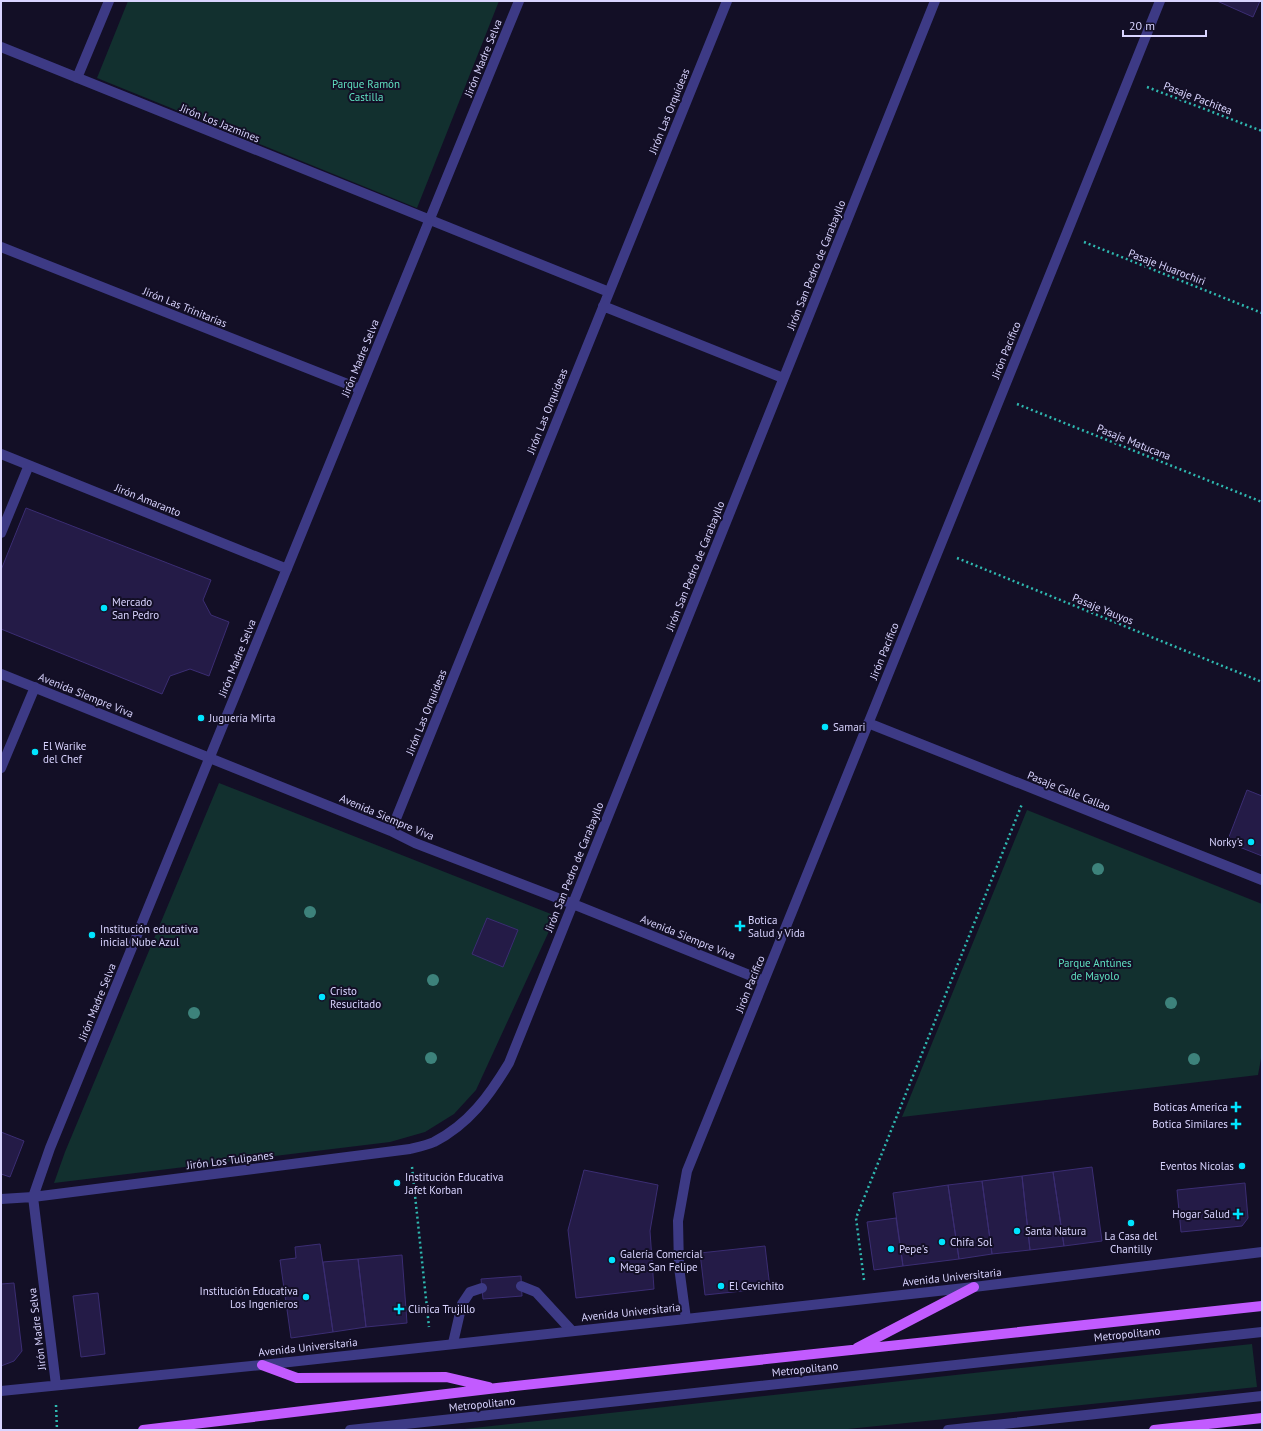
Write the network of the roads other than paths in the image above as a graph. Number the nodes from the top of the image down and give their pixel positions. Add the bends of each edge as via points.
1 (108, 1) edge
2 (519, 1) edge
3 (727, 1) edge
4 (935, 1) edge
5 (1160, 1) edge
6 (1, 47) edge
7 (78, 78) junction
8 (429, 221) junction
9 (1, 247) edge
10 (609, 292) junction
11 (603, 306) junction
12 (783, 378) junction
13 (360, 389) junction
14 (1, 454) edge
15 (29, 465) junction
16 (1, 533) edge
17 (287, 569) junction
18 (1, 674) edge
19 (35, 687) junction
20 (868, 723) junction
21 (210, 758) junction
22 (1, 768) edge
23 (391, 831) junction
24 (1262, 880) edge
25 (573, 904) junction
26 (764, 981) junction
27 (457, 1128) joint
28 (33, 1196) junction
29 (1, 1200) edge
30 (1262, 1252) edge
31 (521, 1286) dead end
32 (974, 1287) junction
33 (482, 1288) dead end
34 (1262, 1306) edge
35 (686, 1319) junction
36 (572, 1331) junction
37 (1262, 1332) edge
38 (453, 1344) junction
39 (852, 1351) junction
40 (262, 1365) junction
41 (56, 1385) junction
42 (497, 1388) junction
43 (1, 1391) edge
44 (1262, 1396) edge
45 (1262, 1418) edge
46 (143, 1430) edge
47 (350, 1430) edge
48 (948, 1430) edge
49 (1154, 1430) edge

1 - 7 street
2 - 8 street, Jirón Madre Selva
3 - 10 street, Jirón Las Orquídeas
4 - 12 street, Jirón San Pedro de Carabayllo
5 - 20 street, Jirón Pacífico
6 - 7 street, Jirón Los Jazmines
7 - 8 street, Jirón Los Jazmines
8 - 10 street, Jirón Los Jazmines
8 - 13 street, Jirón Madre Selva
9 - 13 street, Jirón Las Trinitarias
10 - 11 street, Jirón Las Orquídeas
11 - 12 street
11 - 23 street, Jirón Las Orquídeas
12 - 25 street, Jirón San Pedro de Carabayllo
13 - 17 street, Jirón Madre Selva
14 - 15 street, Jirón Amaranto
15 - 16 street
15 - 17 street, Jirón Amaranto
17 - 21 street, Jirón Madre Selva
18 - 19 street, Avenida Siempre Viva
19 - 21 street, Avenida Siempre Viva
19 - 22 street
20 - 24 street, Pasaje Calle Callao
20 - 26 street, Jirón Pacífico
21 - 23 street, Avenida Siempre Viva
21 - 28 street, Jirón Madre Selva via 50,1148
23 - 25 street, Avenida Siempre Viva via 415,843
25 - 26 street, Avenida Siempre Viva
25 - 27 street, Jirón San Pedro de Carabayllo via 509,1063 494,1089 477,1110
26 - 35 street, Jirón Pacífico via 687,1171 678,1221 679,1267
27 - 28 street, Jirón Los Tulipanes via 433,1143 410,1149
28 - 29 street, Jirón Los Tulipanes
28 - 41 street, Jirón Madre Selva
30 - 32 street, Avenida Universitaria
31 - 36 street via 536,1292
32 - 35 street, Avenida Universitaria
32 - 39 main road
33 - 38 street via 470,1292 462,1304
34 - 39 main road
35 - 36 street, Avenida Universitaria
36 - 38 street, Avenida Universitaria
37 - 47 street, Metropolitano
38 - 40 street, Avenida Universitaria
39 - 42 main road
40 - 41 street, Avenida Universitaria
40 - 42 main road via 297,1378 446,1377
41 - 43 street, Avenida Universitaria
42 - 46 main road
44 - 48 street
45 - 49 main road

